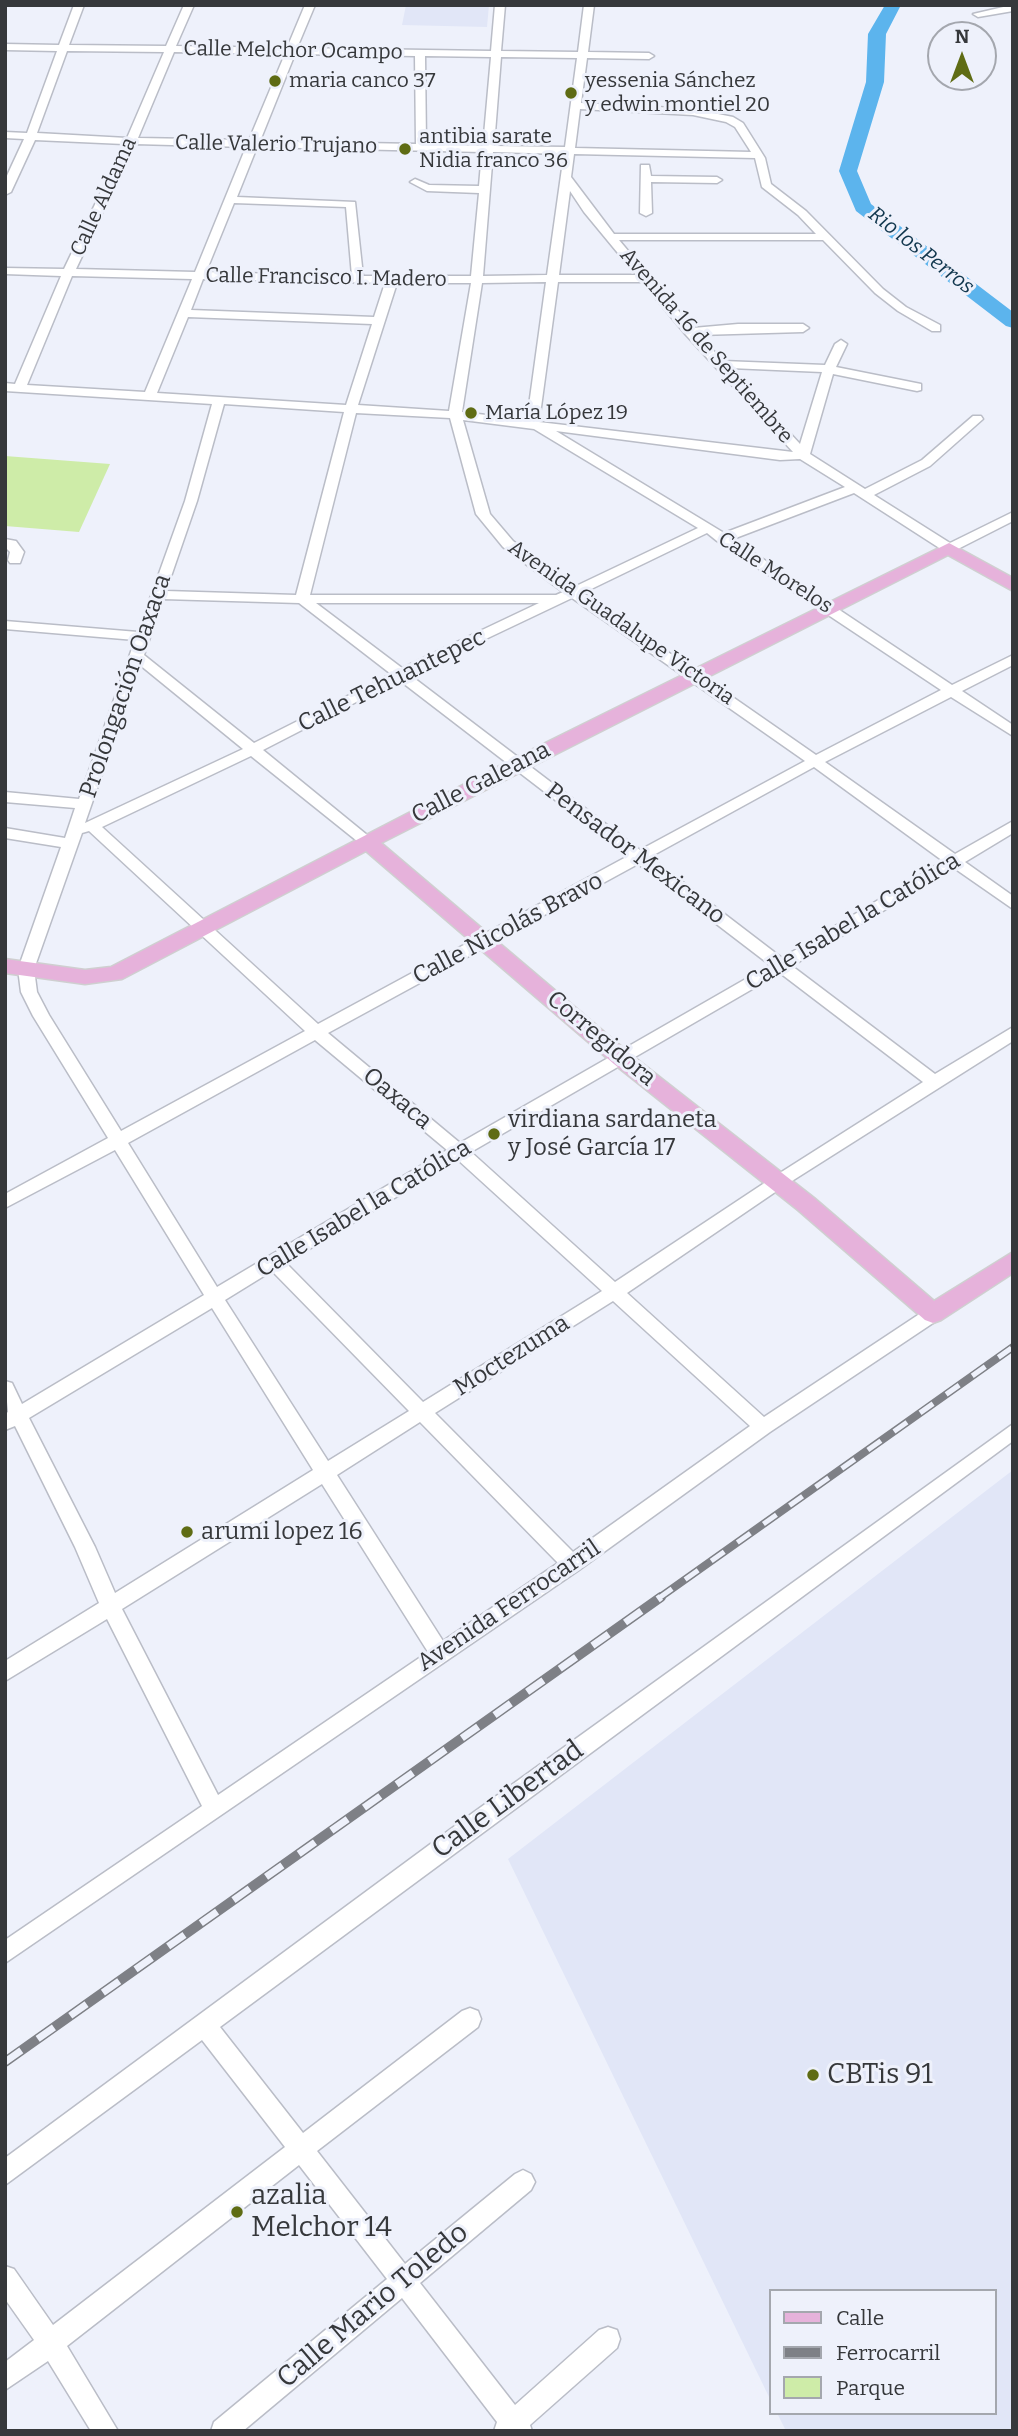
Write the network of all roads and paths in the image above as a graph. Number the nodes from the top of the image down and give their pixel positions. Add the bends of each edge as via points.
1 (79, 5) edge
2 (188, 5) edge
3 (310, 5) edge
4 (500, 5) edge
5 (589, 5) edge
6 (1013, 8) edge
7 (978, 14) dead end
8 (5, 47) edge
9 (64, 48) junction
10 (171, 50) junction
11 (289, 52) junction
12 (420, 53) junction
13 (494, 54) junction
14 (581, 55) junction
15 (649, 56) dead end
16 (574, 106) junction
17 (5, 135) edge
18 (31, 136) junction
19 (130, 142) junction
20 (253, 144) junction
21 (421, 148) junction
22 (489, 148) junction
23 (568, 151) junction
24 (644, 153) junction
25 (756, 155) junction
26 (565, 176) junction
27 (645, 179) junction
28 (717, 180) dead end
29 (415, 182) dead end
30 (486, 190) junction
31 (5, 192) edge
32 (229, 200) junction
33 (646, 213) dead end
34 (610, 237) junction
35 (824, 237) junction
36 (5, 271) edge
37 (68, 273) junction
38 (199, 276) junction
39 (550, 278) junction
40 (646, 278) junction
41 (358, 279) junction
42 (477, 279) junction
43 (392, 280) junction
44 (184, 313) junction
45 (379, 321) junction
46 (803, 328) dead end
47 (936, 328) dead end
48 (690, 332) junction
49 (841, 344) dead end
50 (719, 364) junction
51 (829, 369) junction
52 (5, 387) edge
53 (917, 387) dead end
54 (19, 388) junction
55 (149, 397) junction
56 (219, 401) junction
57 (351, 409) junction
58 (455, 415) junction
59 (977, 419) dead end
60 (533, 423) junction
61 (803, 455) junction
62 (858, 492) junction
63 (1013, 516) edge
64 (708, 528) junction
65 (722, 538) junction
66 (5, 543) edge
67 (949, 548) junction
68 (15, 560) dead end
69 (1013, 586) edge
70 (159, 594) junction
71 (567, 596) junction
72 (302, 599) junction
73 (827, 607) junction
74 (5, 625) edge
75 (144, 637) junction
76 (138, 656) junction
77 (1013, 659) edge
78 (399, 675) junction
79 (695, 676) junction
80 (950, 690) junction
81 (1013, 732) edge
82 (252, 750) junction
83 (815, 761) junction
84 (518, 764) junction
85 (5, 797) edge
86 (84, 804) junction
87 (1013, 826) edge
88 (5, 833) edge
89 (79, 833) junction
90 (367, 842) junction
91 (640, 858) junction
92 (953, 861) junction
93 (1013, 904) edge
94 (201, 927) junction
95 (486, 942) junction
96 (782, 965) junction
97 (15, 968) edge
98 (315, 1031) junction
99 (1013, 1033) edge
100 (622, 1059) junction
101 (935, 1083) junction
102 (120, 1141) junction
103 (459, 1151) junction
104 (778, 1182) junction
105 (5, 1202) edge
106 (1013, 1261) edge
107 (275, 1263) junction
108 (614, 1292) junction
109 (214, 1297) junction
110 (933, 1314) junction
111 (5, 1388) edge
112 (424, 1411) junction
113 (12, 1419) edge
114 (763, 1427) junction
115 (1013, 1431) edge
116 (328, 1472) junction
117 (572, 1564) junction
118 (110, 1605) junction
119 (440, 1653) junction
120 (5, 1672) edge
121 (214, 1808) junction
122 (5, 1953) edge
123 (470, 2019) dead end
124 (204, 2024) junction
125 (300, 2150) junction
126 (5, 2173) edge
127 (523, 2182) dead end
128 (5, 2278) edge
129 (404, 2281) junction
130 (608, 2339) dead end
131 (50, 2342) junction
132 (5, 2378) edge
133 (514, 2428) edge
134 (106, 2431) edge
135 (223, 2431) edge

1 - 9 street
2 - 10 street, Calle Aldama
3 - 11 street
4 - 13 street, Avenida Guadalupe Victoria
5 - 14 street
6 - 7 street
8 - 9 street, Calle Melchor Ocampo
9 - 10 street, Calle Melchor Ocampo
9 - 18 street
10 - 11 street, Calle Melchor Ocampo
10 - 19 street, Calle Aldama
11 - 12 street, Calle Melchor Ocampo
11 - 20 street
12 - 13 street, Calle Melchor Ocampo
12 - 21 street
13 - 14 street, Calle Melchor Ocampo
13 - 22 street, Avenida Guadalupe Victoria
14 - 15 street, Calle Melchor Ocampo
14 - 16 street
16 - 23 street
16 - 25 street via 722,117 739,125
17 - 18 street, Calle Valerio Trujano
18 - 19 street, Calle Valerio Trujano
18 - 31 street
19 - 20 street, Calle Valerio Trujano
19 - 37 street, Calle Aldama
20 - 21 street, Calle Valerio Trujano
20 - 32 street
21 - 22 street, Calle Valerio Trujano
22 - 23 street, Calle Valerio Trujano
22 - 30 street, Avenida Guadalupe Victoria
23 - 24 street, Calle Valerio Trujano
23 - 26 street
24 - 25 street, Calle Valerio Trujano
24 - 27 street
25 - 35 street via 766,185
26 - 34 street, Avenida 16 de Septiembre
26 - 39 street
27 - 28 street
27 - 33 street
29 - 30 street via 426,188
30 - 42 street, Avenida Guadalupe Victoria
32 - 38 street
32 - 41 street via 351,204
34 - 35 street
34 - 40 street, Avenida 16 de Septiembre
35 - 47 street via 902,310
36 - 37 street, Calle Francisco I. Madero
37 - 38 street, Calle Francisco I. Madero
37 - 54 street, Calle Aldama
38 - 41 street, Calle Francisco I. Madero
38 - 44 street
39 - 40 street, Calle Francisco I. Madero
39 - 42 street, Calle Francisco I. Madero
39 - 60 street
40 - 48 street, Avenida 16 de Septiembre
41 - 43 street, Calle Francisco I. Madero
42 - 43 street, Calle Francisco I. Madero
42 - 58 street, Avenida Guadalupe Victoria
43 - 45 street
44 - 45 street
44 - 55 street
45 - 57 street
46 - 48 street
48 - 50 street, Avenida 16 de Septiembre
49 - 51 street
50 - 51 street
50 - 61 street, Avenida 16 de Septiembre
51 - 53 street
51 - 61 street
52 - 54 street
54 - 55 street
55 - 56 street
56 - 57 street
56 - 70 street, Prolongación Oaxaca
57 - 58 street
57 - 72 street
58 - 60 street
58 - 71 street, Avenida Guadalupe Victoria via 483,514 508,544
59 - 62 street via 926,463
60 - 61 street via 780,456
60 - 64 street, Calle Morelos
61 - 62 street, Avenida 16 de Septiembre
62 - 65 street
62 - 67 street, Avenida 16 de Septiembre
63 - 67 street
64 - 65 street, Calle Morelos
64 - 71 street, Calle Tehuantepec
65 - 73 street, Calle Morelos
66 - 68 street via 17,552
67 - 69 main road, Avenida 16 de Septiembre
67 - 73 main road, Calle Galeana
70 - 72 street
70 - 75 street, Prolongación Oaxaca
71 - 72 street
71 - 78 street, Calle Tehuantepec
71 - 79 street, Avenida Guadalupe Victoria
72 - 78 street, Pensador Mexicano
73 - 79 main road, Calle Galeana
73 - 80 street, Calle Morelos
74 - 75 street
75 - 76 street, Prolongación Oaxaca
76 - 82 street
76 - 86 street, Prolongación Oaxaca
77 - 80 street, Calle Nicolás Bravo
78 - 82 street, Calle Tehuantepec
78 - 84 street, Pensador Mexicano
79 - 83 street, Avenida Guadalupe Victoria
79 - 84 main road, Calle Galeana
80 - 81 street, Calle Morelos
80 - 83 street, Calle Nicolás Bravo
82 - 89 street, Calle Tehuantepec
82 - 90 street
83 - 91 street, Calle Nicolás Bravo
83 - 92 street, Avenida Guadalupe Victoria
84 - 90 main road, Calle Galeana
84 - 91 street, Pensador Mexicano
85 - 86 street
86 - 89 street, Prolongación Oaxaca
87 - 92 street, Calle Isabel la Católica
88 - 89 street
89 - 94 street, Oaxaca
89 - 97 street, Prolongación Oaxaca
90 - 94 main road, Calle Galeana
90 - 95 main road, Corregidora
91 - 95 street, Calle Nicolás Bravo
91 - 96 street, Pensador Mexicano
92 - 93 street, Avenida Guadalupe Victoria
92 - 96 street, Calle Isabel la Católica
94 - 97 main road, Calle Galeana via 115,974 85,977
94 - 98 street, Oaxaca
95 - 98 street, Calle Nicolás Bravo
95 - 100 main road, Corregidora
96 - 100 street, Calle Isabel la Católica
96 - 101 street, Pensador Mexicano
97 - 102 street
98 - 102 street, Calle Nicolás Bravo
98 - 103 street, Oaxaca
99 - 101 street, Moctezuma
100 - 103 street, Calle Isabel la Católica
100 - 104 main road, Corregidora
101 - 104 street, Moctezuma
102 - 105 street, Calle Nicolás Bravo
102 - 109 street
103 - 107 street, Calle Isabel la Católica
103 - 108 street, Oaxaca
104 - 108 street, Moctezuma
104 - 110 main road, Corregidora
106 - 110 main road, Avenida Ferrocarril
107 - 109 street, Calle Isabel la Católica
107 - 112 street
108 - 112 street, Moctezuma
108 - 114 street, Oaxaca
109 - 113 street, Calle Isabel la Católica
109 - 116 street
110 - 114 street, Avenida Ferrocarril
111 - 113 street
112 - 116 street, Moctezuma
112 - 117 street
113 - 118 street via 85,1547
114 - 117 street, Avenida Ferrocarril
115 - 124 street, Calle Libertad
116 - 118 street, Moctezuma
116 - 119 street
117 - 119 street, Avenida Ferrocarril
118 - 120 street, Moctezuma
118 - 121 street
119 - 121 street, Avenida Ferrocarril
121 - 122 street, Avenida Ferrocarril
123 - 125 street
124 - 125 street
124 - 126 street, Calle Libertad
125 - 129 street
125 - 131 street
127 - 129 street, Calle Mario Toledo
128 - 131 street
129 - 133 street
129 - 135 street, Calle Mario Toledo
130 - 133 street
131 - 132 street
131 - 134 street

